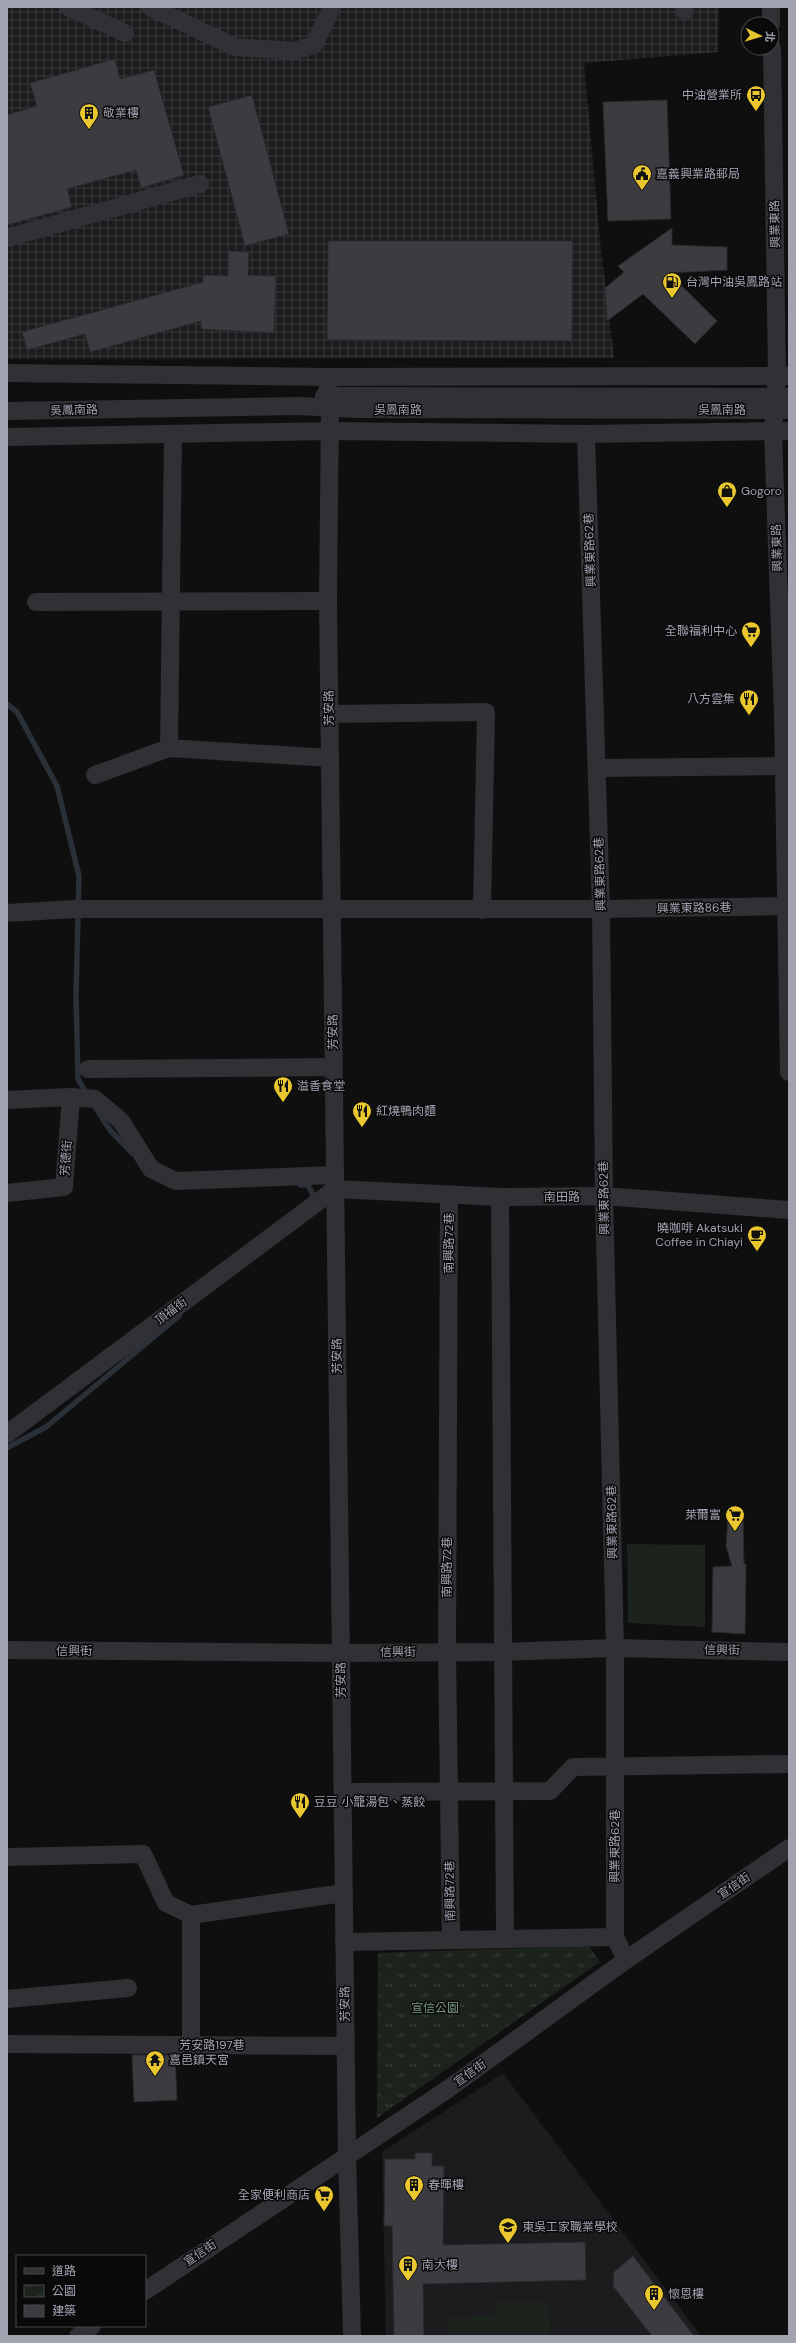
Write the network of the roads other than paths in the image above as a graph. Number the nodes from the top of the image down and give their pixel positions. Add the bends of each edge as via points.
1 (68, 7) edge
2 (150, 7) edge
3 (332, 7) edge
4 (125, 33) dead end
5 (772, 56) edge
6 (200, 184) dead end
7 (7, 238) edge
8 (7, 373) edge
9 (783, 376) edge
10 (327, 377) junction
11 (7, 399) edge
12 (329, 402) junction
13 (782, 404) edge
14 (7, 411) edge
15 (781, 431) edge
16 (329, 432) junction
17 (173, 434) junction
18 (586, 434) junction
19 (7, 437) edge
20 (328, 601) junction
21 (36, 602) dead end
22 (172, 602) junction
23 (329, 714) junction
24 (786, 715) edge
25 (170, 748) junction
26 (330, 758) junction
27 (784, 766) junction
28 (597, 768) junction
29 (95, 775) dead end
30 (788, 906) edge
31 (601, 909) junction
32 (332, 910) junction
33 (482, 910) junction
34 (7, 913) edge
35 (333, 1066) junction
36 (88, 1068) dead end
37 (789, 1072) edge
38 (71, 1097) junction
39 (7, 1100) edge
40 (335, 1182) junction
41 (7, 1193) edge
42 (449, 1195) junction
43 (604, 1196) junction
44 (500, 1197) junction
45 (789, 1210) edge
46 (7, 1434) edge
47 (615, 1648) junction
48 (7, 1650) edge
49 (447, 1651) junction
50 (503, 1652) junction
51 (789, 1652) edge
52 (341, 1653) junction
53 (789, 1764) edge
54 (615, 1767) junction
55 (449, 1791) junction
56 (343, 1792) junction
57 (504, 1792) junction
58 (789, 1848) edge
59 (7, 1857) edge
60 (344, 1893) junction
61 (191, 1915) junction
62 (615, 1936) junction
63 (505, 1939) junction
64 (451, 1940) junction
65 (344, 1942) junction
66 (626, 1960) junction
67 (128, 1988) dead end
68 (7, 1999) edge
69 (7, 2044) edge
70 (191, 2045) junction
71 (346, 2046) junction
72 (347, 2154) junction
73 (146, 2290) edge
74 (91, 2327) edge
75 (78, 2336) edge
76 (352, 2336) edge

1 - 4 street
2 - 3 street via 235,47 294,51 314,45
5 - 9 street, 興業東路
6 - 7 street
8 - 10 street
9 - 10 street
9 - 13 street, 興業東路
10 - 12 street, 芳安路
11 - 12 street, 吳鳳南路
12 - 13 street, 吳鳳南路
12 - 14 street, 吳鳳南路 via 299,406
12 - 16 street, 芳安路
13 - 15 street, 興業東路
15 - 18 street, 吳鳳南路
15 - 24 street, 興業東路
16 - 17 street, 吳鳳南路
16 - 18 street, 吳鳳南路
16 - 20 street, 芳安路
17 - 19 street, 吳鳳南路
17 - 22 street
18 - 28 street, 興業東路62巷
20 - 22 street
20 - 23 street, 芳安路
21 - 22 street
22 - 25 street
23 - 26 street, 芳安路
23 - 33 street via 486,712
24 - 27 street, 興業東路
25 - 26 street
25 - 29 street
26 - 32 street, 芳安路
27 - 28 street
27 - 30 street, 興業東路
28 - 31 street, 興業東路62巷
30 - 31 street, 興業東路86巷
30 - 37 street, 興業東路
31 - 33 street, 興業東路86巷
31 - 43 street, 興業東路62巷
32 - 33 street, 興業東路86巷
32 - 34 street, 興業東路86巷 via 74,909
32 - 35 street, 芳安路
35 - 36 street
35 - 40 street, 芳安路
38 - 39 street, 南田路
38 - 40 street, 南田路 via 95,1099 121,1122 151,1168 176,1181
38 - 41 street, 芳德街 via 64,1187
40 - 42 street, 南田路
40 - 46 street, 頂福街
40 - 52 street, 芳安路
42 - 44 street, 南田路
42 - 49 street, 南興路72巷
43 - 44 street, 南田路
43 - 45 street, 南田路
43 - 47 street, 興業東路62巷
44 - 50 street
47 - 50 street, 信興街
47 - 51 street, 信興街
47 - 54 street, 興業東路62巷
48 - 52 street, 信興街
49 - 50 street, 信興街
49 - 52 street, 信興街
49 - 55 street, 南興路72巷
50 - 57 street
52 - 56 street, 芳安路
53 - 54 street
54 - 57 street via 573,1767 550,1791
54 - 62 street, 興業東路62巷
55 - 56 street
55 - 57 street
55 - 64 street, 南興路72巷
56 - 60 street, 芳安路
57 - 63 street
58 - 66 street, 宣信街
59 - 61 street via 143,1854 166,1903
60 - 61 street
60 - 65 street, 芳安路
61 - 70 street
62 - 63 street
62 - 66 street, 興業東路62巷
63 - 64 street
64 - 65 street
65 - 71 street, 芳安路
66 - 72 street, 宣信街 via 448,2089
67 - 68 street
69 - 70 street, 芳安路197巷
70 - 71 street, 芳安路197巷
71 - 72 street, 芳安路
72 - 73 street, 宣信街
72 - 76 street, 芳安路
74 - 75 street

